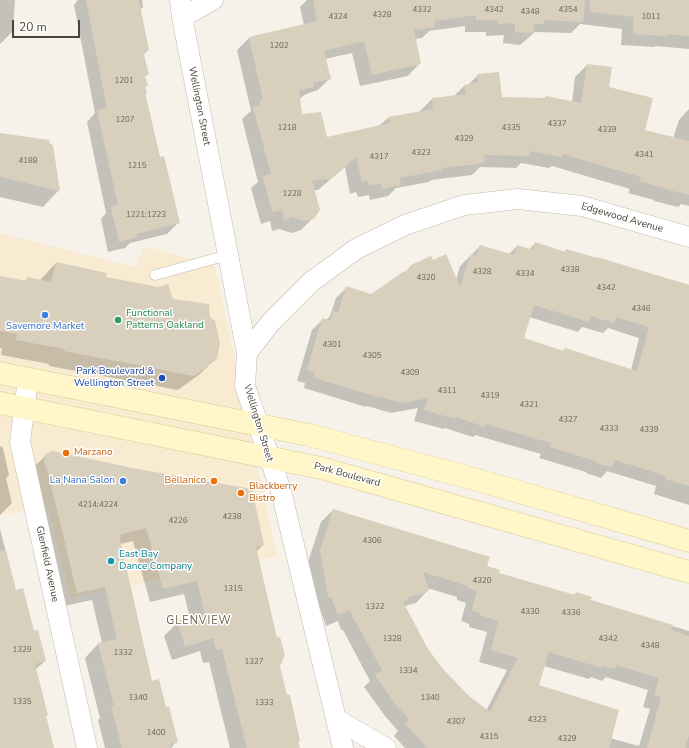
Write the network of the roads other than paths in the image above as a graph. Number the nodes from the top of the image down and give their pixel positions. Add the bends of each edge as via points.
1 (213, 0) edge
2 (181, 8) edge
3 (689, 237) edge
4 (228, 255) junction
5 (155, 275) dead end
6 (247, 353) junction
7 (0, 373) edge
8 (28, 379) junction
9 (0, 403) edge
10 (24, 408) junction
11 (257, 424) junction
12 (269, 458) junction
13 (689, 541) edge
14 (689, 572) edge
15 (336, 719) junction
16 (87, 748) edge
17 (343, 748) edge
18 (386, 748) edge

1 - 2 street
2 - 4 street, Wellington Street
3 - 6 street, Edgewood Avenue via 582,206 518,199 464,205 405,225 356,249 310,282 271,322
4 - 5 lane
4 - 6 street, Wellington Street
6 - 11 street, Wellington Street via 245,386
7 - 8 main road
8 - 10 street, Glenfield Avenue
8 - 11 main road
9 - 10 main road, Park Boulevard
10 - 12 main road, Park Boulevard
10 - 16 street, Glenfield Avenue via 20,442
11 - 12 street, Wellington Street
11 - 13 main road via 356,446
12 - 14 main road, Park Boulevard via 321,468
12 - 15 street, Wellington Street via 280,490
15 - 17 street, Wellington Street
15 - 18 street

